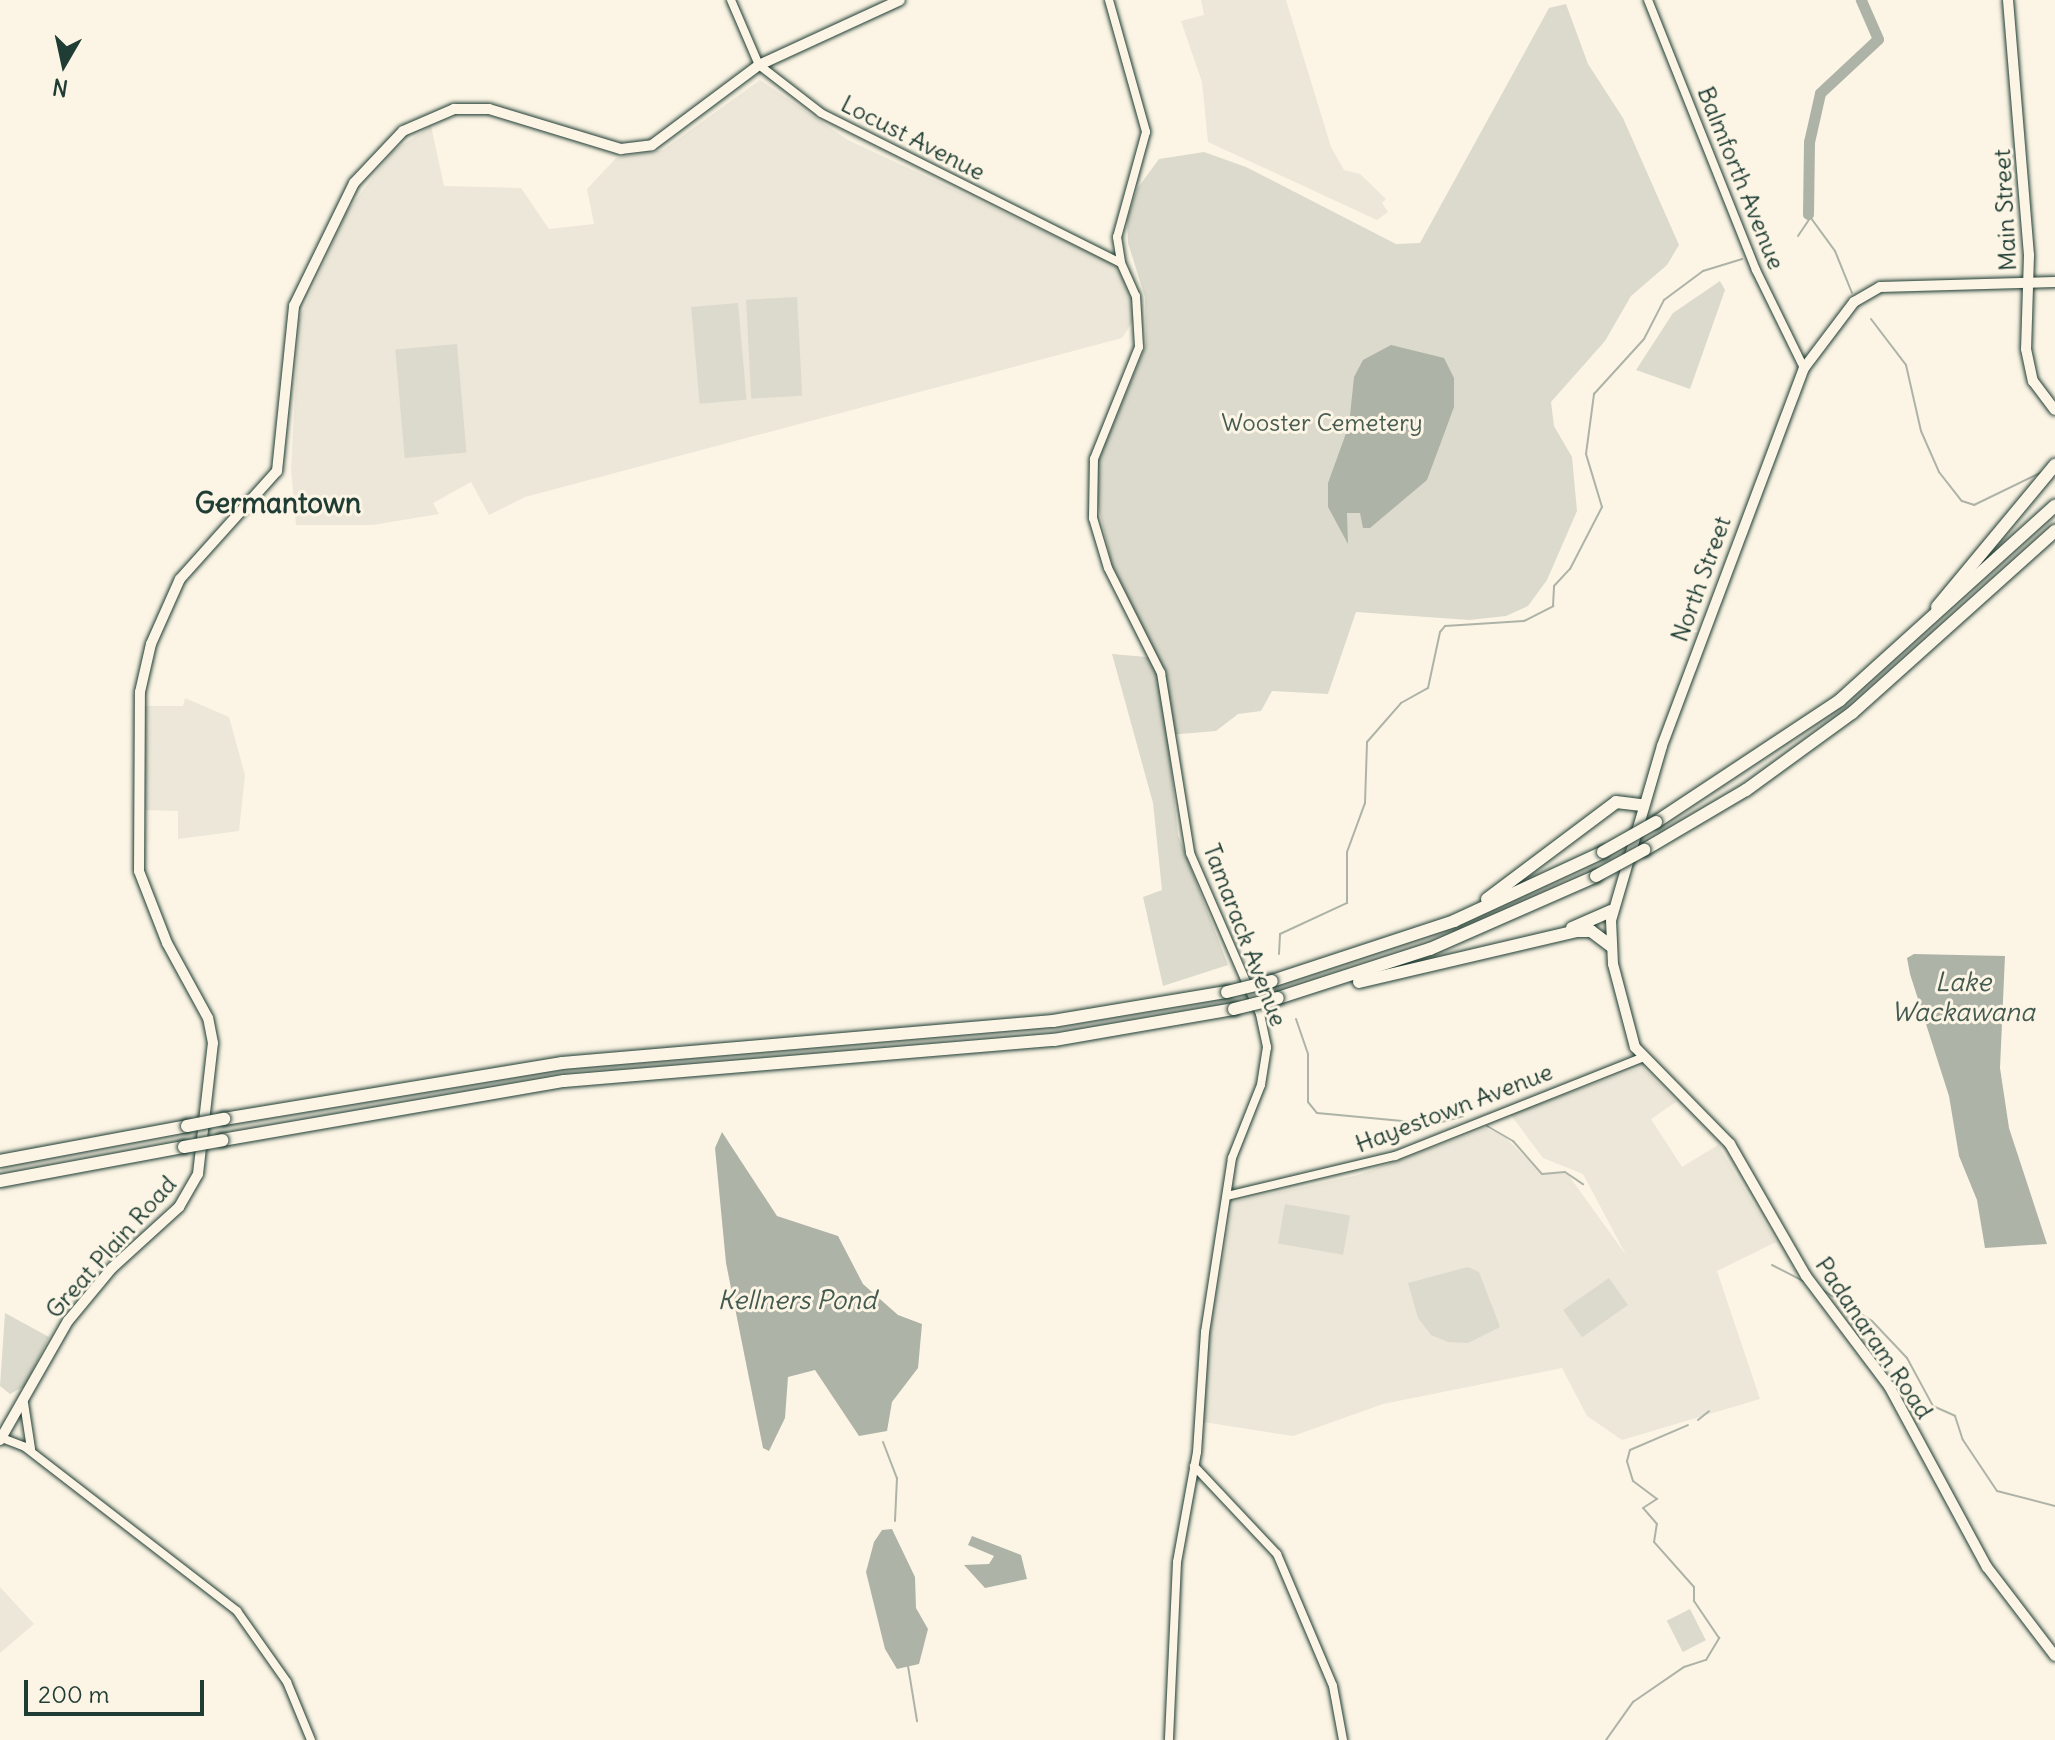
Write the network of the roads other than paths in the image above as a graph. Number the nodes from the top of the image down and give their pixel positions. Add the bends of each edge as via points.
1 (731, 0) edge
2 (900, 0) edge
3 (1109, 0) edge
4 (1648, 0) edge
5 (2008, 0) edge
6 (759, 65) junction
7 (1121, 263) junction
8 (2029, 281) junction
9 (2055, 282) edge
10 (1804, 368) junction
11 (2055, 410) edge
12 (2055, 465) edge
13 (2055, 506) edge
14 (2055, 531) edge
15 (1865, 680) junction
16 (1642, 805) junction
17 (1611, 911) junction
18 (1550, 935) junction
19 (1611, 946) junction
20 (1363, 954) junction
21 (1297, 993) junction
22 (1644, 1057) junction
23 (0, 1161) edge
24 (0, 1181) edge
25 (1227, 1196) junction
26 (24, 1403) junction
27 (1, 1439) edge
28 (32, 1454) junction
29 (1194, 1466) junction
30 (2055, 1656) edge
31 (311, 1740) edge
32 (1169, 1740) edge
33 (1343, 1740) edge

1 - 6 street
2 - 6 main road
3 - 7 street via 1146,126 1142,160 1118,229
4 - 10 street, Balmforth Avenue
5 - 8 main road, Main Street
6 - 7 street, Locust Avenue via 866,141
6 - 26 main road, Great Plain Road via 670,135 639,149 606,146 471,108 433,115 385,145 339,206 294,306 284,353 283,448 265,489 189,566 151,644 139,706 137,848 143,888 208,1018 213,1043 198,1174 179,1207 112,1268 68,1321
7 - 25 street, Tamarack Avenue via 1136,296 1139,339 1094,459 1090,498 1108,568 1163,682 1190,853 1265,1031 1263,1080 1233,1153
8 - 9 main road, North Street
8 - 10 main road, North Street via 1921,283 1867,292 1848,308
8 - 11 main road, Main Street via 2029,367
10 - 16 main road, North Street via 1782,413
12 - 15 highway via 1940,604
13 - 15 highway
14 - 21 highway, bridge via 1843,720 1746,790 1596,876 1441,945
15 - 20 highway, bridge via 1762,757 1603,852 1483,909
16 - 17 main road, North Street
16 - 20 highway via 1616,802 1497,894
17 - 18 highway
17 - 19 main road, North Street
18 - 19 highway via 1591,931
18 - 21 highway
19 - 22 main road, North Street via 1628,1033
20 - 23 highway, bridge via 1227,992 1038,1023 562,1063
21 - 24 highway, bridge via 1044,1041 542,1084
22 - 25 street, Hayestown Avenue via 1395,1156
22 - 30 main road, Padanaram Road via 1730,1144 1809,1280 1889,1386 1987,1567
25 - 29 street, Tamarack Avenue via 1205,1332
26 - 27 main road, Great Plain Road
26 - 28 street
27 - 28 street, Great Plain Road
28 - 31 street, Great Plain Road via 237,1611 287,1682
29 - 32 street, Tamarack Avenue via 1177,1562
29 - 33 street via 1277,1554 1333,1686

